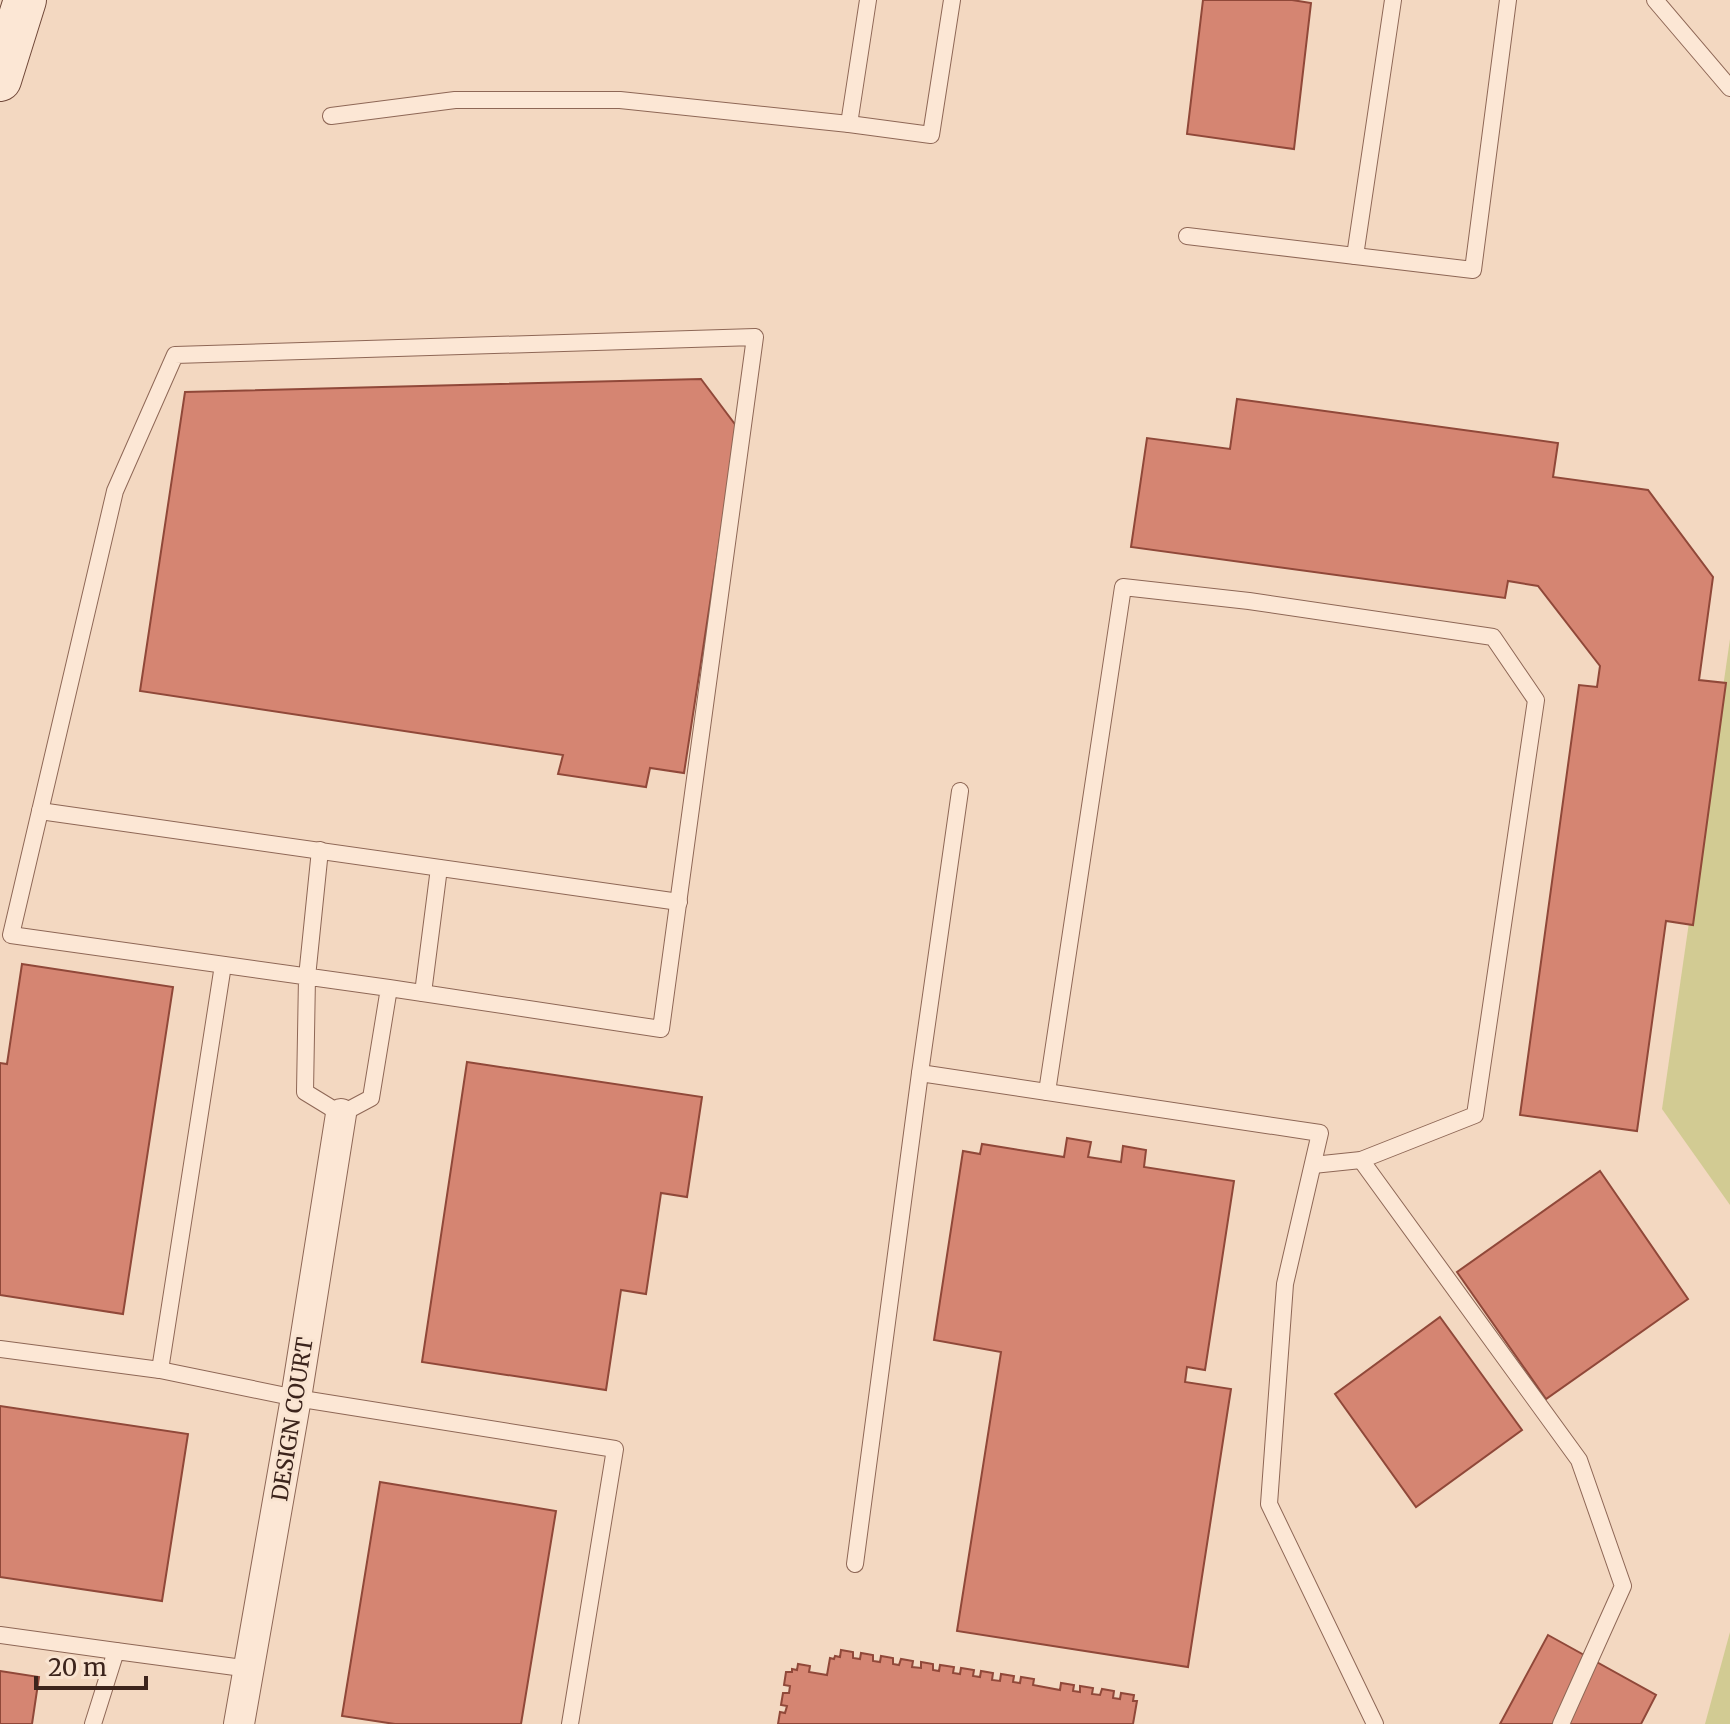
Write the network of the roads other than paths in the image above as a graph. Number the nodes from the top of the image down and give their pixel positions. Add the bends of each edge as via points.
1 (25, 0) edge
2 (868, 0) edge
3 (952, 0) edge
4 (1393, 0) edge
5 (1508, 0) edge
6 (1655, 0) edge
7 (0, 80) edge
8 (1730, 88) edge
9 (331, 116) dead end
10 (849, 124) junction
11 (1187, 236) dead end
12 (1355, 256) junction
13 (960, 791) dead end
14 (40, 811) junction
15 (320, 850) junction
16 (439, 868) junction
17 (679, 902) junction
18 (223, 965) junction
19 (307, 977) junction
20 (389, 988) junction
21 (423, 993) junction
22 (920, 1073) junction
23 (1047, 1092) junction
24 (341, 1114) junction
25 (1361, 1160) junction
26 (1313, 1165) junction
27 (0, 1349) edge
28 (160, 1370) junction
29 (296, 1398) junction
30 (855, 1564) dead end
31 (0, 1635) edge
32 (116, 1651) junction
33 (250, 1669) junction
34 (93, 1724) edge
35 (239, 1724) edge
36 (570, 1724) edge
37 (1375, 1724) edge
38 (1561, 1724) edge

1 - 7 main road
2 - 10 lane
3 - 10 lane via 931,135
4 - 12 lane
5 - 12 lane via 1473,270
6 - 8 lane
9 - 10 lane via 455,100 620,100
11 - 12 lane
13 - 22 lane
14 - 15 lane
14 - 17 lane via 115,491 175,355 755,337
14 - 18 lane via 11,935
15 - 16 lane
15 - 19 lane
16 - 17 lane
16 - 21 lane
17 - 21 lane via 661,1029
18 - 19 lane
18 - 28 lane
19 - 20 lane
19 - 24 lane via 305,1092
20 - 21 lane
20 - 24 lane via 371,1098
22 - 23 lane
22 - 30 lane
23 - 25 lane via 1123,587 1493,637 1536,700 1475,1115
23 - 26 lane via 1320,1133
24 - 29 street, DESIGN COURT
25 - 26 lane
25 - 38 lane via 1579,1460 1623,1586
26 - 37 lane via 1285,1284 1269,1504
27 - 28 lane
28 - 29 lane
29 - 33 street, DESIGN COURT
29 - 36 lane via 615,1449
31 - 32 lane
32 - 33 lane
32 - 34 lane
33 - 35 street, DESIGN COURT

